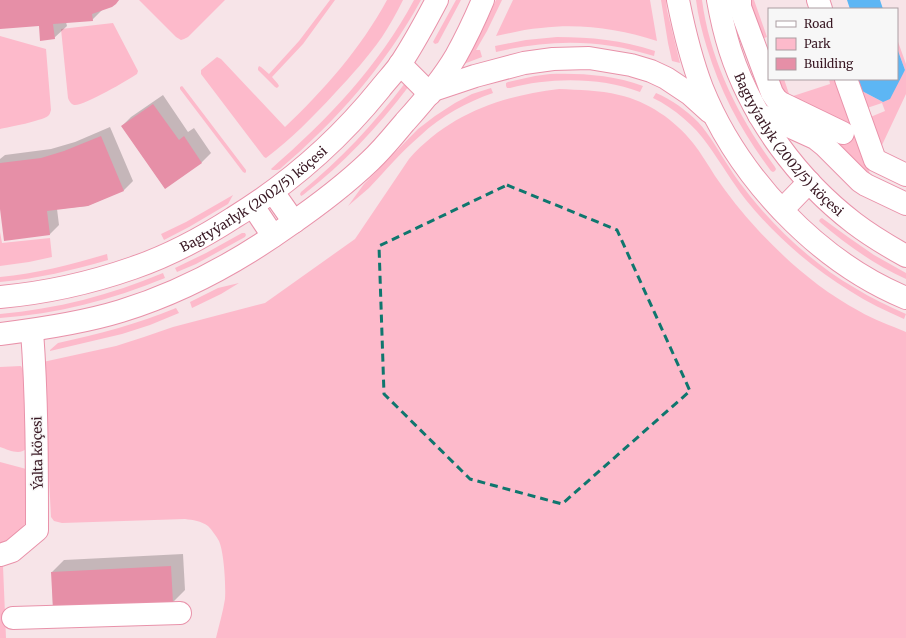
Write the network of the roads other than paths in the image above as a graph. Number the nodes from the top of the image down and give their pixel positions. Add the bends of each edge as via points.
1 (438, 0) edge
2 (483, 0) edge
3 (678, 0) edge
4 (740, 0) edge
5 (720, 2) edge
6 (762, 47) edge
7 (733, 58) junction
8 (400, 64) junction
9 (768, 75) edge
10 (769, 80) edge
11 (846, 80) edge
12 (431, 92) junction
13 (759, 115) junction
14 (716, 118) junction
15 (843, 133) dead end
16 (906, 175) edge
17 (809, 182) junction
18 (273, 192) junction
19 (906, 204) edge
20 (253, 206) junction
21 (782, 210) junction
22 (294, 222) junction
23 (274, 236) junction
24 (906, 256) edge
25 (0, 297) edge
26 (906, 298) edge
27 (32, 330) junction
28 (0, 334) edge
29 (0, 555) edge
30 (180, 613) dead end
31 (14, 618) dead end

1 - 8 street, Bagtyýarlyk (2002/5) köçesi
2 - 12 street via 456,56
3 - 14 street via 691,58
4 - 6 street via 740,7
5 - 7 street, Bagtyýarlyk (2002/5) köçesi via 722,21
6 - 7 street
6 - 9 street
7 - 13 street, Bagtyýarlyk (2002/5) köçesi
8 - 12 street
8 - 18 street, Bagtyýarlyk (2002/5) köçesi via 341,134
10 - 15 street via 772,94 781,103
11 - 16 street via 874,160
12 - 14 street via 475,76 524,63 590,58 631,65 666,78 690,94
12 - 22 street via 371,160 321,203
13 - 17 street, Bagtyýarlyk (2002/5) köçesi via 789,159
13 - 19 street via 815,138 860,181
14 - 21 street via 750,173
17 - 21 street
17 - 24 street, Bagtyýarlyk (2002/5) köçesi via 855,224
18 - 20 street, Bagtyýarlyk (2002/5) köçesi
18 - 22 street
20 - 23 street
20 - 25 street, Bagtyýarlyk (2002/5) köçesi via 196,241 134,268 63,287
21 - 26 street via 843,263
22 - 23 street
23 - 27 street via 210,275 178,290 122,311
27 - 28 street
27 - 29 street, Ýalta köçesi via 37,433 37,530 12,551
30 - 31 street

